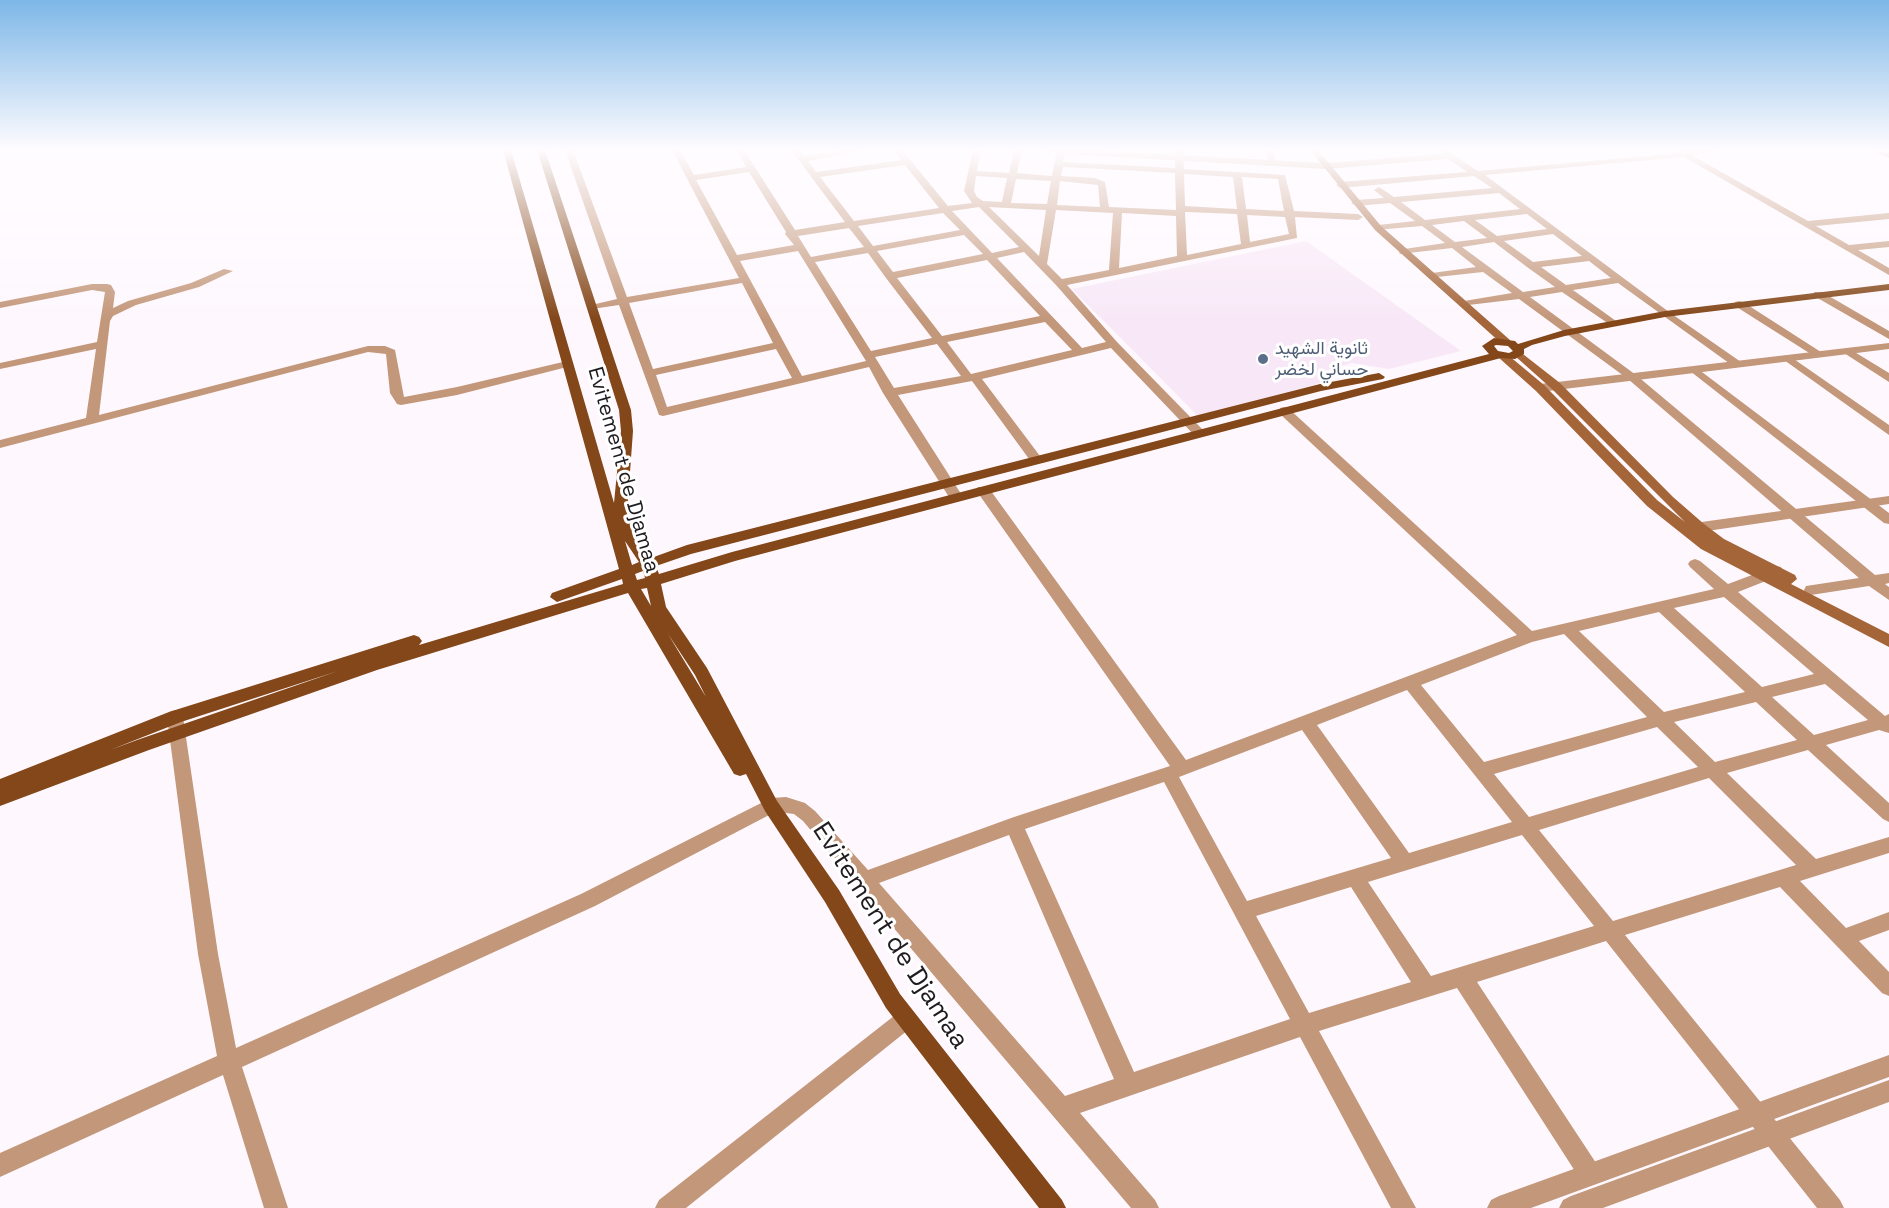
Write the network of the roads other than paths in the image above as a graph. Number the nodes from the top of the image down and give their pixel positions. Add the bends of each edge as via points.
1 (523, 206) edge
2 (559, 206) edge
3 (589, 206) edge
4 (705, 206) edge
5 (774, 206) edge
6 (838, 206) edge
7 (943, 206) edge
8 (967, 206) edge
9 (983, 206) edge
10 (1038, 206) edge
11 (1105, 206) edge
12 (1181, 206) edge
13 (1240, 206) edge
14 (1288, 206) edge
15 (1351, 206) edge
16 (1359, 206) edge
17 (1401, 206) edge
18 (1437, 206) edge
19 (1522, 206) edge
20 (1776, 206) edge
21 (1052, 207) junction
22 (946, 210) junction
23 (1105, 210) junction
24 (1118, 210) junction
25 (1181, 211) junction
26 (1528, 211) junction
27 (1241, 213) junction
28 (1290, 216) junction
29 (1889, 216) edge
30 (1358, 217) junction
31 (1876, 217) junction
32 (1466, 218) junction
33 (1454, 219) junction
34 (1422, 222) junction
35 (1807, 224) junction
36 (1889, 224) edge
37 (852, 225) junction
38 (1378, 228) junction
39 (1555, 231) junction
40 (966, 232) junction
41 (790, 234) junction
42 (1495, 239) junction
43 (1450, 244) junction
44 (1889, 244) edge
45 (1246, 246) junction
46 (801, 247) junction
47 (1849, 248) junction
48 (870, 249) junction
49 (1025, 249) junction
50 (1404, 252) junction
51 (990, 258) junction
52 (1182, 258) junction
53 (1590, 258) junction
54 (732, 259) junction
55 (810, 260) junction
56 (1042, 265) junction
57 (1531, 265) junction
58 (1483, 269) junction
59 (228, 271) dead end
60 (1889, 272) edge
61 (1114, 273) junction
62 (890, 276) junction
63 (1432, 276) junction
64 (743, 280) junction
65 (1620, 280) junction
66 (1060, 283) junction
67 (1889, 287) edge
68 (1563, 289) junction
69 (1818, 294) junction
70 (1520, 297) junction
71 (623, 301) junction
72 (1464, 304) junction
73 (1739, 304) junction
74 (0, 305) edge
75 (592, 306) junction
76 (1665, 314) junction
77 (1048, 318) junction
78 (105, 321) junction
79 (1612, 323) junction
80 (1567, 332) junction
81 (1889, 336) edge
82 (940, 341) junction
83 (101, 344) junction
84 (779, 345) junction
85 (1113, 345) junction
86 (1889, 346) edge
87 (1504, 349) junction
88 (1848, 351) junction
89 (1081, 353) junction
90 (1818, 354) junction
91 (1788, 358) junction
92 (870, 359) junction
93 (567, 364) junction
94 (1737, 364) junction
95 (0, 366) edge
96 (1694, 369) junction
97 (650, 373) junction
98 (1632, 377) junction
99 (972, 378) junction
100 (1889, 378) edge
101 (798, 379) junction
102 (1556, 386) junction
103 (1540, 388) junction
104 (889, 393) junction
105 (1284, 411) junction
106 (92, 420) junction
107 (1188, 422) junction
108 (1889, 431) edge
109 (1199, 433) junction
110 (0, 444) edge
111 (1037, 460) junction
112 (946, 483) junction
113 (983, 490) junction
114 (956, 497) junction
115 (1668, 500) junction
116 (1889, 500) edge
117 (1652, 503) junction
118 (1866, 503) junction
119 (1791, 513) junction
120 (1889, 520) edge
121 (1699, 527) junction
122 (1684, 530) junction
123 (647, 564) junction
124 (1695, 564) dead end
125 (1770, 574) junction
126 (1889, 578) edge
127 (629, 580) junction
128 (1872, 580) junction
129 (652, 582) junction
130 (1811, 590) junction
131 (1726, 591) junction
132 (1889, 595) edge
133 (1662, 606) junction
134 (1567, 628) junction
135 (1889, 630) edge
136 (1529, 637) junction
137 (1889, 641) edge
138 (1828, 677) junction
139 (1409, 681) junction
140 (1758, 694) junction
141 (1661, 719) junction
142 (1305, 722) junction
143 (1887, 724) edge
144 (176, 725) junction
145 (1811, 743) junction
146 (1482, 770) junction
147 (1713, 770) junction
148 (1175, 771) junction
149 (0, 787) edge
150 (0, 799) edge
151 (771, 806) junction
152 (1889, 814) edge
153 (1014, 825) junction
154 (1528, 827) junction
155 (1889, 845) edge
156 (1406, 864) junction
157 (1813, 869) junction
158 (1784, 878) junction
159 (1356, 879) junction
160 (864, 880) junction
161 (1243, 911) junction
162 (1889, 921) edge
163 (1608, 930) junction
164 (1843, 938) junction
165 (1461, 976) junction
166 (1889, 986) edge
167 (1426, 987) junction
168 (906, 1019) junction
169 (1304, 1025) junction
170 (229, 1063) junction
171 (1889, 1066) edge
172 (1128, 1085) junction
173 (1889, 1091) edge
174 (1062, 1108) junction
175 (1755, 1114) junction
176 (1772, 1133) junction
177 (0, 1165) edge
178 (1590, 1174) junction
179 (276, 1208) edge
180 (667, 1208) edge
181 (1054, 1208) edge
182 (1146, 1208) edge
183 (1404, 1208) edge
184 (1499, 1208) edge
185 (1571, 1208) edge
186 (1832, 1208) edge

1 - 93 main road, Evitement de Djamaa
2 - 75 main road, Evitement de Djamaa
3 - 71 street
4 - 54 street
5 - 41 street
6 - 37 street
7 - 22 street
8 - 22 street
9 - 49 street
10 - 21 street
11 - 23 street
12 - 25 street
13 - 27 street
14 - 28 street
15 - 30 main road
16 - 38 main road
17 - 34 street
18 - 33 street
19 - 26 street
20 - 35 street
21 - 23 street
21 - 56 street
22 - 37 street
22 - 40 street
23 - 24 street
24 - 25 street
24 - 61 street
25 - 27 street
25 - 52 street
26 - 32 street
26 - 39 street
27 - 28 street
27 - 45 street
28 - 30 street
28 - 45 street via 1294,236
29 - 31 street
30 - 87 main road
31 - 35 street
31 - 36 street
32 - 33 street
32 - 42 street
33 - 34 street
34 - 38 street
34 - 43 street
35 - 47 street
37 - 41 street
37 - 48 street
38 - 50 main road
39 - 42 street
39 - 53 street
40 - 48 street
40 - 51 street
41 - 46 street
42 - 43 street
42 - 57 street
43 - 50 street
43 - 58 street
44 - 47 street
45 - 52 street
46 - 54 street
46 - 55 street
47 - 60 street
48 - 55 street
48 - 62 street
49 - 51 street
49 - 56 street
50 - 63 main road
51 - 62 street
51 - 77 street
52 - 61 street
53 - 57 street
53 - 65 street
54 - 64 street
55 - 92 street
56 - 66 street
57 - 68 street
58 - 63 street
58 - 70 street
59 - 78 street via 132,303 109,314
61 - 66 street
62 - 82 street
63 - 72 main road
64 - 71 street
64 - 84 street
65 - 68 street
65 - 76 street
66 - 85 street
67 - 69 main road
68 - 70 street
68 - 79 street
69 - 73 main road
69 - 81 street
70 - 72 street
70 - 80 street
71 - 75 street
71 - 97 street
72 - 87 main road
73 - 76 main road
73 - 90 street
74 - 78 street via 102,286 110,292
75 - 123 main road, Evitement de Djamaa via 627,420 620,513
76 - 79 main road
76 - 94 street
77 - 82 street
77 - 89 street
78 - 83 street
79 - 80 main road
80 - 87 main road
80 - 98 street
82 - 92 street
82 - 99 street
83 - 95 street
83 - 106 street
84 - 97 street
84 - 101 street
85 - 89 street
85 - 107 street
86 - 88 street
87 - 102 main road
87 - 103 main road
87 - 105 main road
87 - 107 main road
88 - 90 street
88 - 100 street
89 - 99 street
90 - 91 street
91 - 94 street
91 - 108 street
92 - 101 street
92 - 104 street
93 - 106 street via 401,401 396,393 391,352 368,349
93 - 127 main road, Evitement de Djamaa
94 - 96 street
96 - 98 street
96 - 118 street
97 - 101 street via 663,412
98 - 102 street
98 - 119 street
99 - 104 street
99 - 111 street
102 - 103 street
102 - 115 main road
103 - 117 main road
104 - 112 street
105 - 109 main road
105 - 136 street
106 - 110 street
107 - 109 street
107 - 111 main road
109 - 113 main road
111 - 112 main road
112 - 114 street
112 - 123 main road via 687,550
113 - 114 main road
113 - 148 street
114 - 129 main road via 732,556
115 - 117 main road
115 - 121 main road
116 - 118 street
117 - 122 main road
118 - 119 street
118 - 120 street
119 - 121 street
119 - 128 street
121 - 122 street
121 - 125 main road
122 - 125 main road via 1706,546
123 - 127 main road
123 - 129 main road, Evitement de Djamaa
124 - 131 street
125 - 130 main road
125 - 131 street
125 - 137 main road
126 - 128 street
127 - 129 main road
127 - 144 main road
127 - 151 main road, Evitement de Djamaa via 732,756 757,794
128 - 130 street
128 - 132 street
129 - 151 main road, Evitement de Djamaa via 663,616 701,672
130 - 135 main road
131 - 133 street
131 - 138 street
133 - 134 street
133 - 140 street
134 - 136 street
134 - 141 street
136 - 139 street
138 - 140 street
138 - 143 street
139 - 142 street
139 - 146 street
140 - 141 street
140 - 145 street
141 - 146 street
141 - 147 street
142 - 148 street
142 - 156 street
143 - 145 street
144 - 149 main road
144 - 150 main road
144 - 170 street via 208,954
145 - 147 street
145 - 152 street
146 - 154 street
147 - 154 street
147 - 157 street
148 - 153 street
148 - 161 street
151 - 160 street via 786,805 805,812
151 - 168 main road, Evitement de Djamaa via 837,904
151 - 170 street via 588,900
153 - 160 street
153 - 172 street
154 - 156 street
154 - 163 street
155 - 157 street
156 - 159 street
157 - 158 street
158 - 163 street
158 - 164 street
159 - 161 street
159 - 167 street
160 - 174 street
161 - 169 street
162 - 164 street
163 - 165 street
163 - 175 street
164 - 166 street
165 - 167 street
165 - 178 street
167 - 169 street
168 - 180 street
168 - 181 main road, Evitement de Djamaa
169 - 172 street
169 - 183 street
170 - 177 street
170 - 179 street
171 - 175 street
172 - 174 street
173 - 176 street
174 - 182 street
175 - 176 street
175 - 178 street
176 - 185 street
176 - 186 street
178 - 184 street

